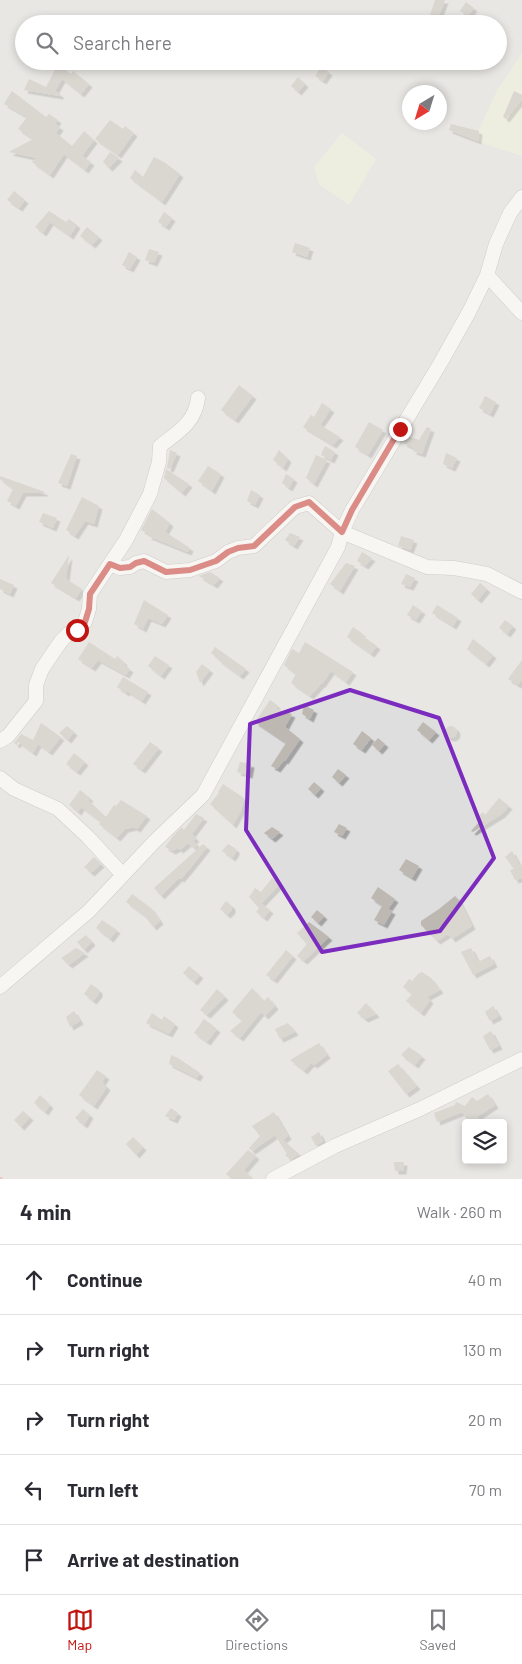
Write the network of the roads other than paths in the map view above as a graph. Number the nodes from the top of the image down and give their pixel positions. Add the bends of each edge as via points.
1 (522, 197) edge
2 (487, 275) junction
3 (522, 312) edge
4 (198, 398) dead end
5 (342, 532) junction
6 (110, 564) junction
7 (522, 592) edge
8 (0, 741) edge
9 (0, 778) edge
10 (123, 875) junction
11 (0, 988) edge
12 (522, 1059) edge
13 (273, 1179) edge

1 - 2 street via 510,213 496,244
2 - 3 street
2 - 5 street via 442,362 352,510
4 - 6 street via 193,418 160,446 150,494
5 - 6 street via 309,502 295,507 254,546 238,548 216,561 190,570 166,572 144,561 120,568
5 - 7 street via 427,567 487,574
5 - 10 street via 338,547 203,795
6 - 8 street via 90,594 85,622 61,641 42,669 36,685 36,701 8,736
9 - 10 street via 14,789 58,809
10 - 11 street via 89,911
12 - 13 street via 335,1146

